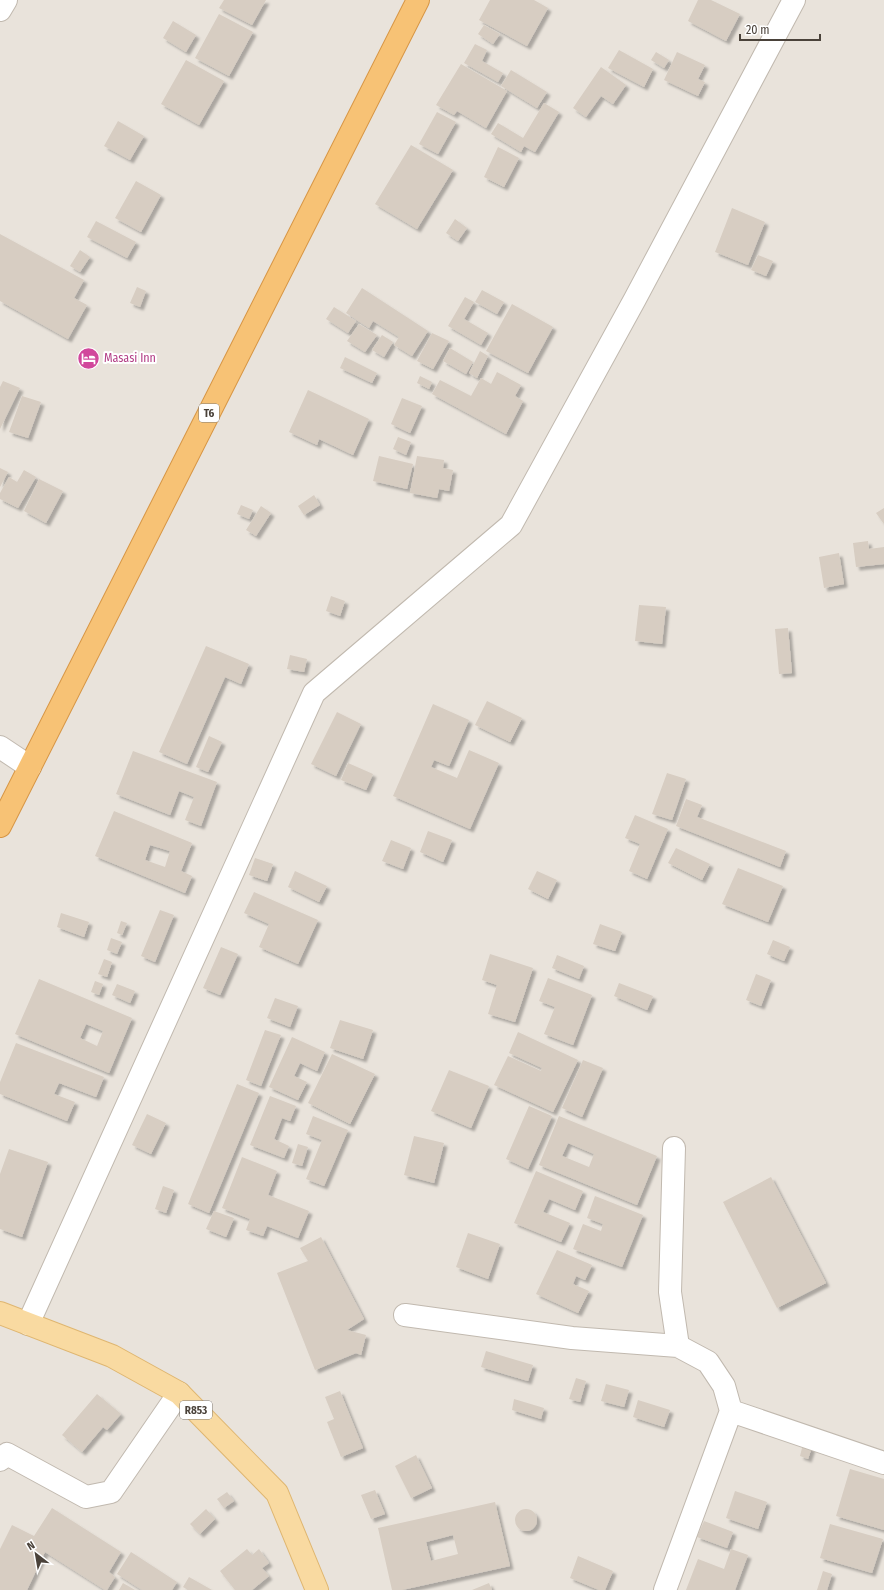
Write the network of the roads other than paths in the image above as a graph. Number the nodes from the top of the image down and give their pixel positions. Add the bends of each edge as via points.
1 (6, 0) edge
2 (418, 0) edge
3 (794, 0) edge
4 (0, 10) edge
5 (0, 747) edge
6 (30, 767) junction
7 (0, 826) edge
8 (674, 1148) dead end
9 (0, 1313) edge
10 (405, 1315) dead end
11 (28, 1324) junction
12 (678, 1346) junction
13 (179, 1393) junction
14 (731, 1411) junction
15 (0, 1460) edge
16 (884, 1463) edge
17 (317, 1590) edge
18 (665, 1590) edge

1 - 4 street
2 - 6 highway, T6
3 - 11 street via 511,525 314,693
5 - 6 street
6 - 7 highway, T6
8 - 12 street via 670,1292
9 - 11 main road, R853
10 - 12 street via 572,1338
11 - 13 main road, R853 via 112,1356
12 - 14 street via 708,1362 724,1386
13 - 15 street via 111,1492 86,1497 7,1454
13 - 17 main road, R853 via 277,1493
14 - 16 street
14 - 18 street

